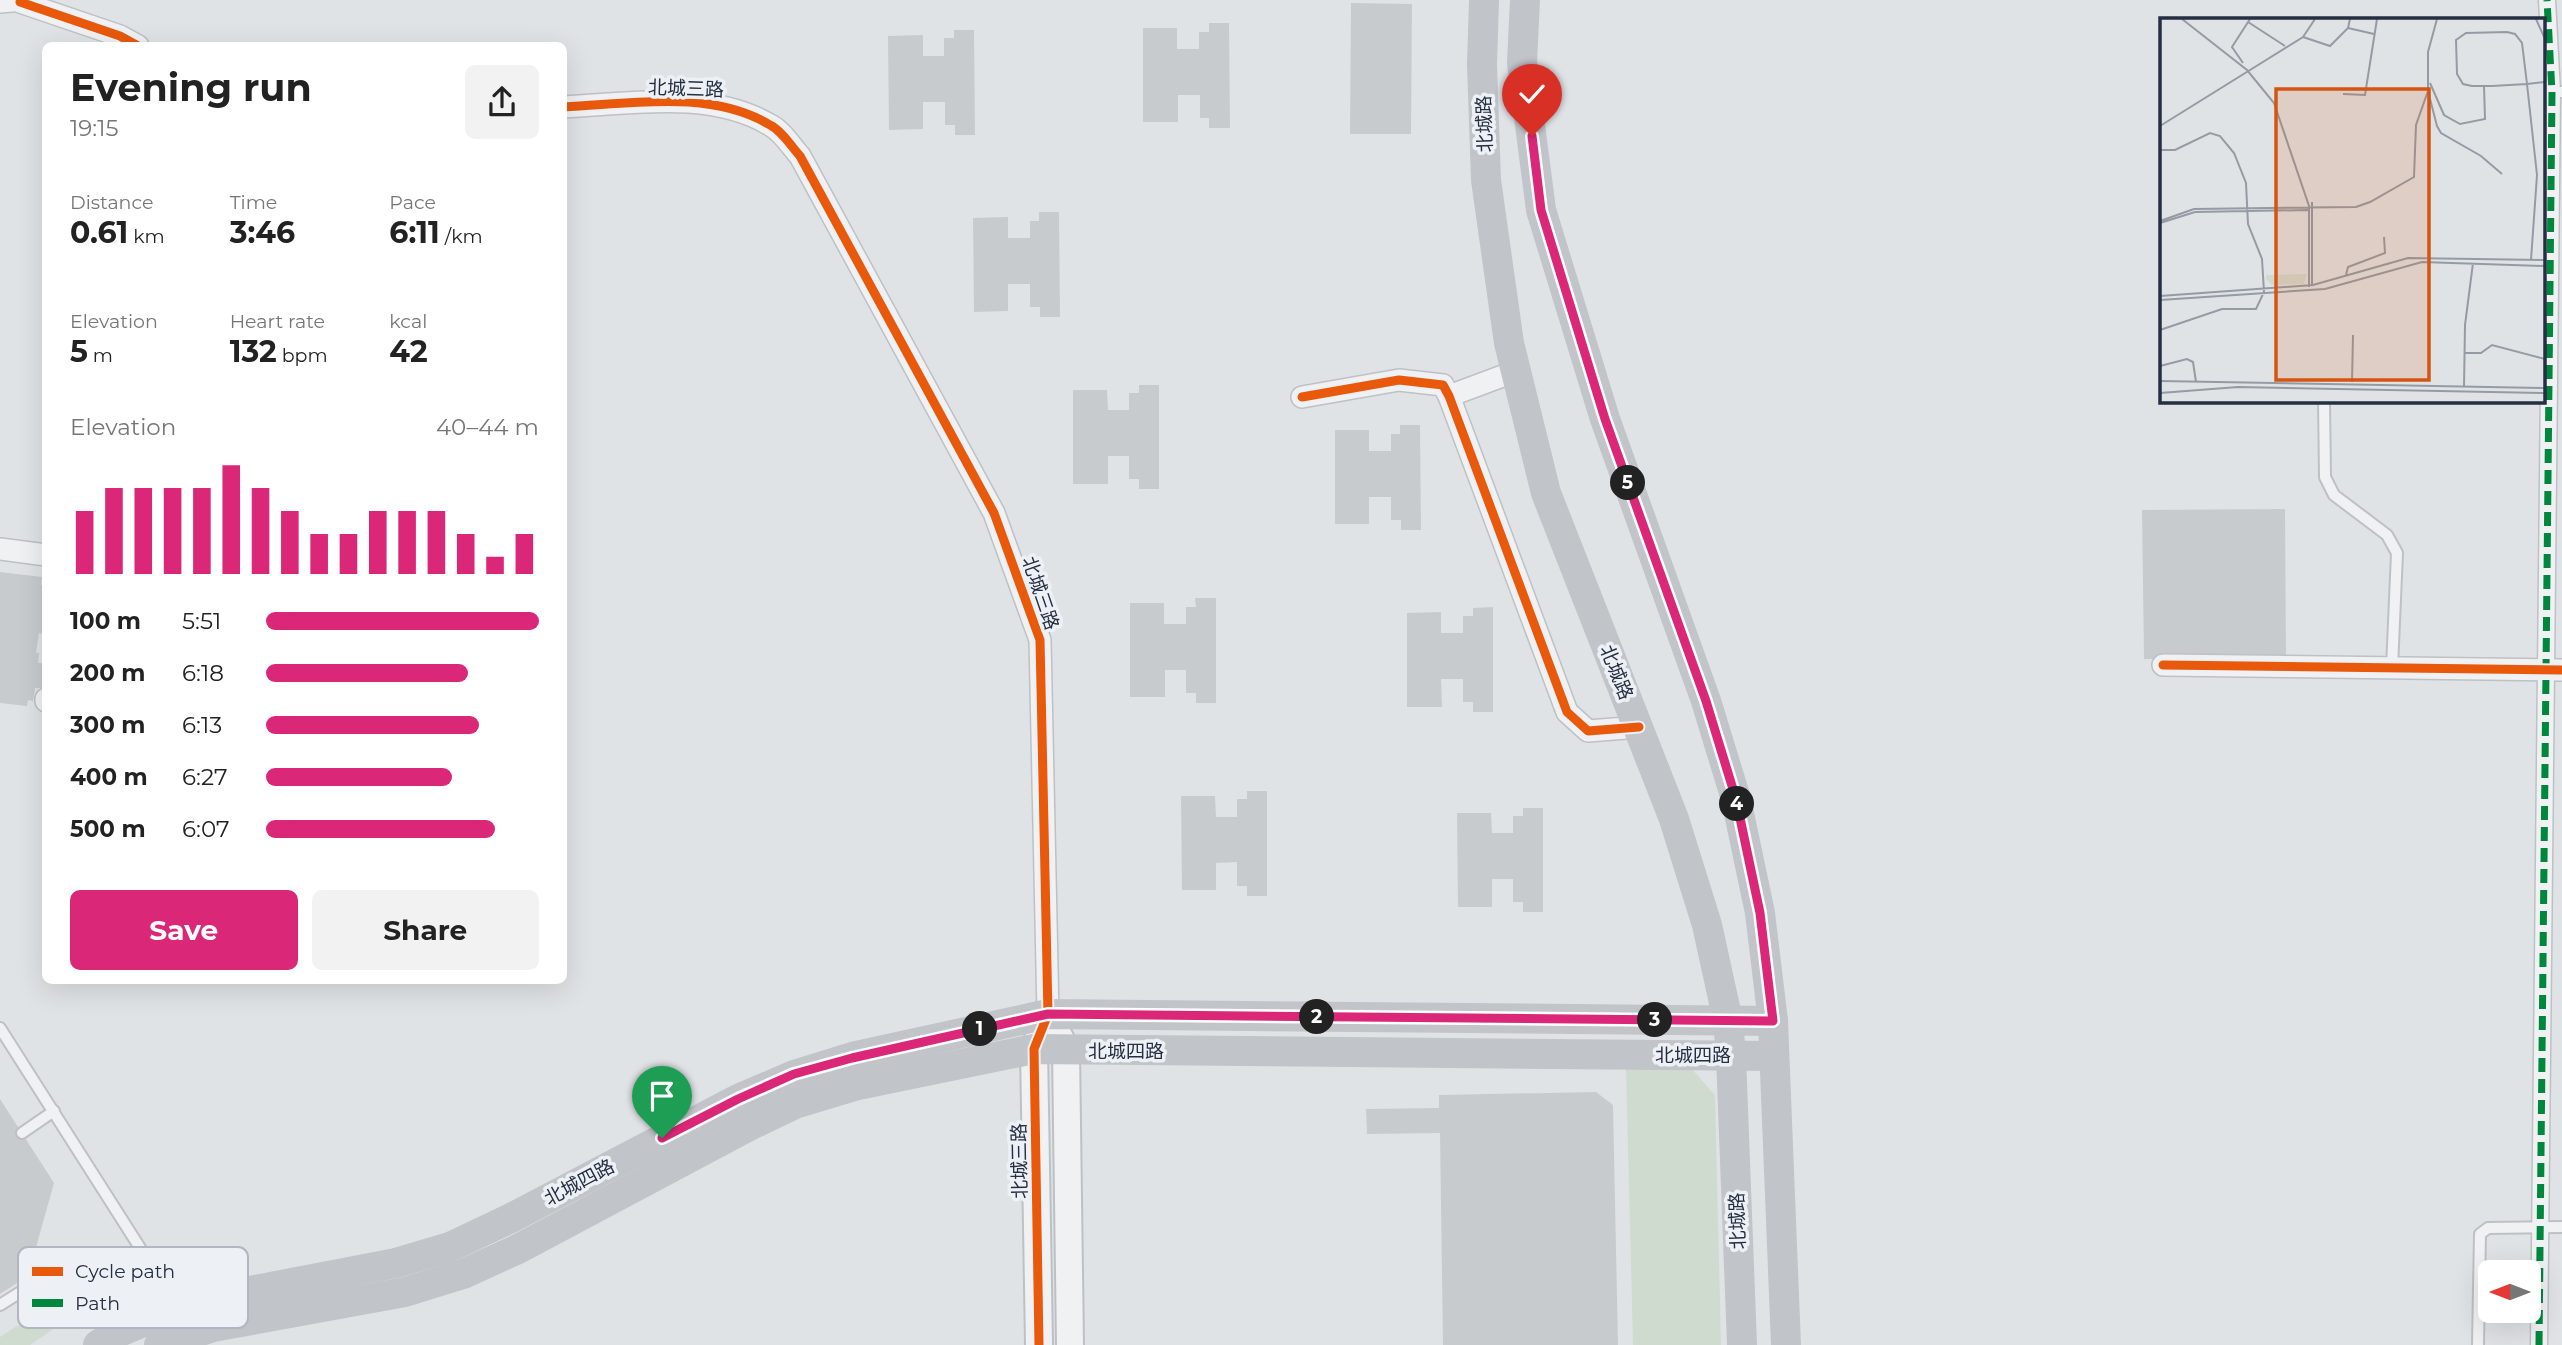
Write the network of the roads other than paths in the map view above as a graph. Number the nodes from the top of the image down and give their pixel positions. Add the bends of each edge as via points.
1 (1484, 0) edge
2 (1525, 0) edge
3 (2547, 0) edge
4 (15, 1) edge
5 (131, 42) edge
6 (2552, 92) edge
7 (567, 107) edge
8 (2552, 139) edge
9 (1516, 371) junction
10 (1448, 396) junction
11 (1301, 397) dead end
12 (2324, 402) edge
13 (0, 549) edge
14 (42, 554) edge
15 (2164, 665) dead end
16 (2392, 668) junction
17 (2554, 670) edge
18 (1639, 727) junction
19 (1048, 1014) junction
20 (1728, 1021) junction
21 (1773, 1021) junction
22 (0, 1028) edge
23 (1034, 1049) junction
24 (1066, 1050) junction
25 (1731, 1055) junction
26 (1773, 1056) junction
27 (54, 1111) junction
28 (22, 1133) dead end
29 (2540, 1227) junction
30 (2562, 1227) edge
31 (139, 1247) edge
32 (248, 1291) edge
33 (18, 1294) edge
34 (0, 1305) edge
35 (248, 1321) edge
36 (146, 1328) edge
37 (178, 1328) edge
38 (98, 1345) edge
39 (159, 1345) edge
40 (1039, 1345) edge
41 (1070, 1345) edge
42 (1742, 1345) edge
43 (1786, 1345) edge
44 (2478, 1345) edge
45 (2539, 1345) edge

1 - 9 main road, 北城路 via 1486,180
2 - 21 main road via 1522,63 1541,210 1605,419 1706,701 1736,799 1760,913
3 - 6 street
4 - 5 street
6 - 8 street
7 - 19 street, 北城三路 via 676,102 734,108 773,126 800,156 994,513 1040,640
8 - 17 street
9 - 10 street
9 - 18 main road, 北城路 via 1546,493
10 - 11 street via 1443,385 1399,380
10 - 18 street via 1567,712 1588,731
12 - 16 lane via 2325,477 2334,495 2387,535 2397,553
13 - 14 street
15 - 16 street
16 - 17 street
17 - 29 street
18 - 20 main road, 北城路 via 1707,925
19 - 20 main road, 北城四路
19 - 23 street, 北城三路
19 - 24 street, 北城三路
19 - 32 main road, 北城四路 via 794,1074 450,1247 396,1263
20 - 21 main road, 北城四路
20 - 25 main road, 北城路
21 - 26 main road
22 - 27 lane
23 - 24 main road, 北城四路
23 - 35 main road, 北城四路 via 858,1085 795,1104 518,1249 463,1273 405,1292
23 - 40 street, 北城三路
24 - 25 main road, 北城四路
24 - 41 street, 北城三路
25 - 26 main road, 北城四路
25 - 42 main road, 北城路
26 - 43 main road
27 - 28 lane
27 - 31 lane
29 - 30 lane
29 - 44 lane via 2487,1228 2480,1234
29 - 45 street
33 - 34 lane
36 - 38 main road, 北城四路 via 117,1333
37 - 39 main road, 北城四路

